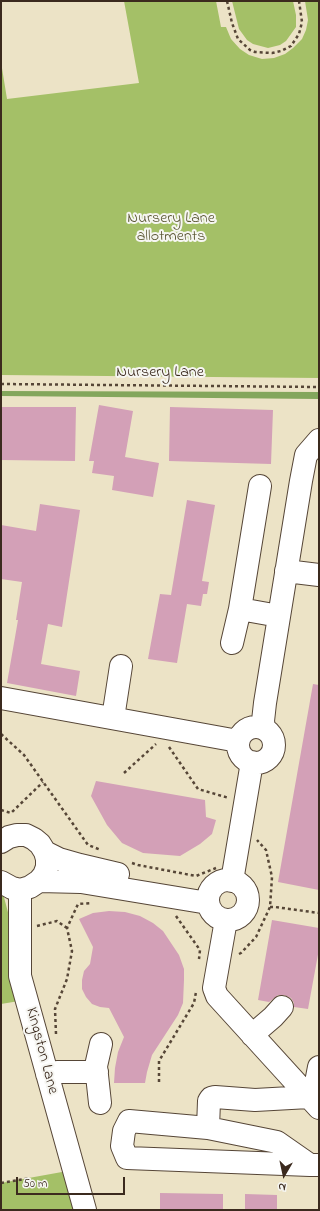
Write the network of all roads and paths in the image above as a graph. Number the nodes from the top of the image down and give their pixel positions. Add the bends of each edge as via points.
1 (227, 1) edge
2 (299, 1) edge
3 (1, 384) edge
4 (319, 387) edge
5 (319, 440) edge
6 (260, 486) dead end
7 (286, 571) junction
8 (319, 575) edge
9 (240, 609) junction
10 (279, 616) junction
11 (232, 643) dead end
12 (121, 666) dead end
13 (1, 698) edge
14 (113, 718) junction
15 (252, 732) junction
16 (1, 734) edge
17 (157, 742) dead end
18 (167, 744) dead end
19 (252, 762) junction
20 (124, 774) dead end
21 (43, 782) junction
22 (230, 790) dead end
23 (229, 798) junction
24 (227, 805) dead end
25 (1, 810) edge
26 (1, 841) edge
27 (102, 851) dead end
28 (45, 852) junction
29 (131, 862) dead end
30 (225, 874) junction
31 (20, 884) edge
32 (209, 896) junction
33 (93, 903) dead end
34 (270, 907) dead end
35 (319, 913) edge
36 (175, 914) dead end
37 (226, 920) junction
38 (199, 966) dead end
39 (196, 988) dead end
40 (282, 1007) dead end
41 (252, 1036) junction
42 (56, 1041) dead end
43 (101, 1044) dead end
44 (319, 1067) edge
45 (97, 1072) junction
46 (47, 1074) junction
47 (159, 1082) dead end
48 (100, 1103) dead end
49 (314, 1103) edge
50 (208, 1128) junction
51 (314, 1165) edge
52 (30, 1178) dead end
53 (1, 1183) edge
54 (85, 1210) edge

1 - 2 path via 238,39 250,50 272,53 291,46 299,34 302,22
3 - 4 path, Nursery Lane
5 - 7 street via 306,455
6 - 9 street
7 - 8 street
7 - 10 street
9 - 10 street
9 - 11 street
10 - 15 street via 275,641 264,669
12 - 14 street
13 - 14 street
14 - 15 street
15 - 19 street via 238,747 242,757
15 - 19 street via 272,736 274,743 273,751 266,760
16 - 21 path via 24,755
17 - 20 path
18 - 23 path via 198,789
19 - 30 street
21 - 25 path via 11,813
21 - 27 path via 88,845
22 - 23 path
23 - 24 path
26 - 28 street via 13,836 26,836 40,844
28 - 31 street, Kingston Lane via 47,859 44,875
28 - 32 street via 59,859
29 - 30 path via 196,876
30 - 32 street
30 - 37 street via 244,888 248,904 240,917
31 - 32 street via 81,882
31 - 46 street, Kingston Lane via 20,976
32 - 37 street via 210,910 214,916
33 - 42 path via 78,904 67,928 72,951 67,979 55,1010
34 - 35 path
36 - 38 path via 200,950
37 - 41 street via 214,988 217,996
39 - 47 path via 194,1003 159,1061
40 - 41 street
41 - 49 street
43 - 45 street
44 - 49 street
45 - 46 street
45 - 48 street
46 - 54 street, Kingston Lane
49 - 50 street via 215,1097 209,1101
50 - 51 street via 277,1142
50 - 51 street via 129,1121 124,1131 122,1146 127,1158
52 - 53 path

